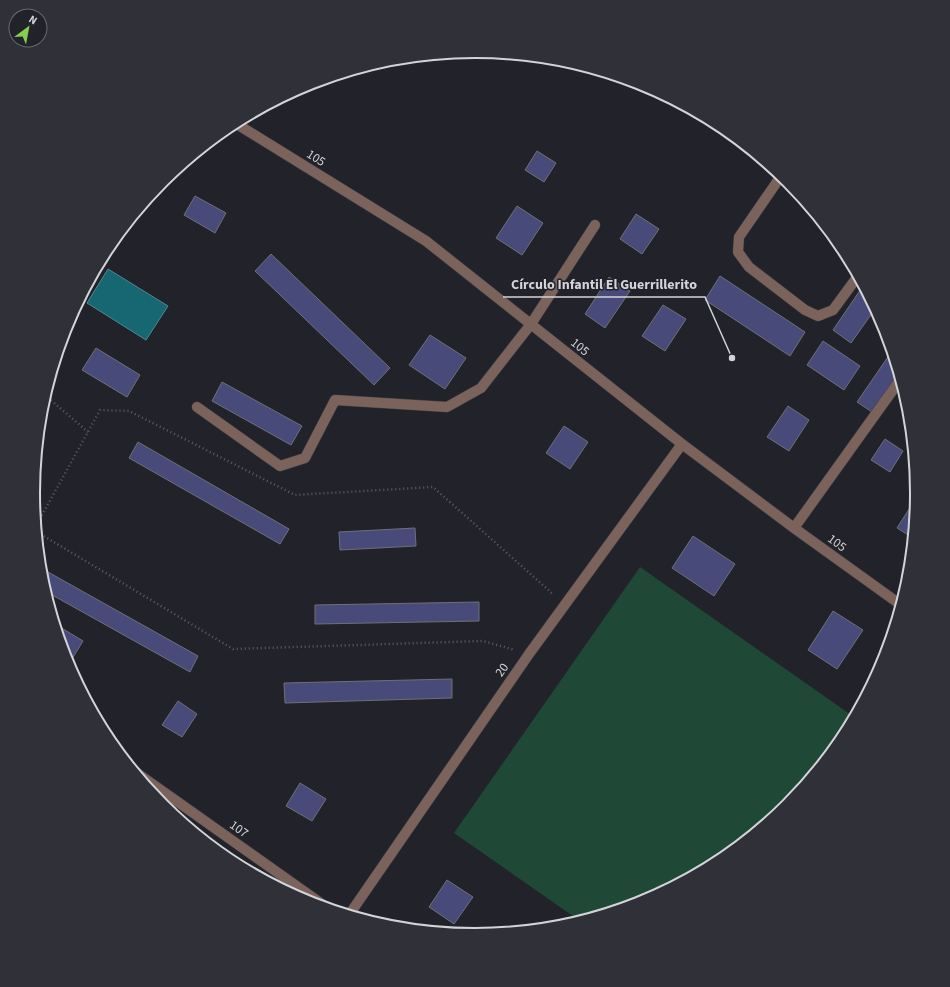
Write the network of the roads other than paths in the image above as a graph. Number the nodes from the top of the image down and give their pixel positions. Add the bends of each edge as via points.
1 (241, 127) edge
2 (778, 181) edge
3 (595, 225) dead end
4 (854, 281) edge
5 (531, 324) junction
6 (897, 390) edge
7 (197, 407) dead end
8 (682, 444) junction
9 (794, 528) junction
10 (896, 601) edge
11 (150, 783) edge
12 (309, 895) edge
13 (352, 911) edge

1 - 5 street, 105 via 426,241
2 - 4 street via 739,237 738,252 749,267 805,310 818,316 833,310
3 - 5 street
5 - 7 street via 481,388 447,407 335,400 305,458 280,466
5 - 8 street, 105
6 - 9 street
8 - 9 street, 105
8 - 13 street, 20 via 529,654
9 - 10 street, 105
11 - 12 street, 107

